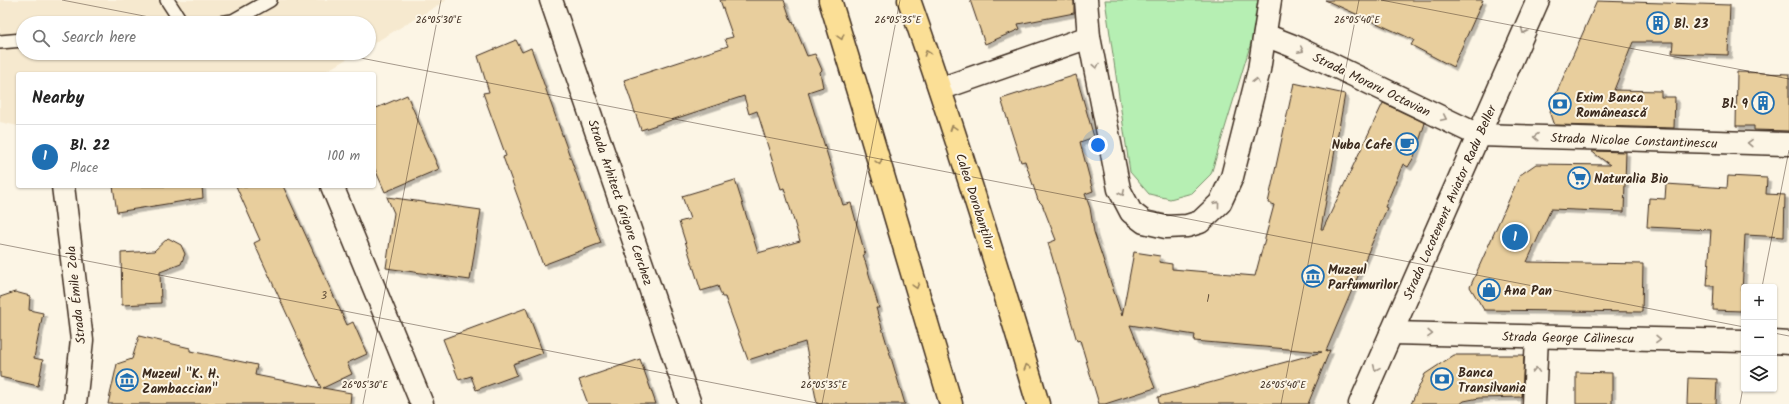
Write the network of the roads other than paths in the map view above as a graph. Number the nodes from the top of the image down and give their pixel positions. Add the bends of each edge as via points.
1 (167, 0) edge
2 (270, 0) edge
3 (551, 0) edge
4 (830, 0) edge
5 (909, 0) edge
6 (1086, 0) edge
7 (1270, 0) edge
8 (1538, 0) edge
9 (177, 16) edge
10 (240, 16) edge
11 (1265, 35) junction
12 (1089, 37) junction
13 (16, 41) edge
14 (0, 42) edge
15 (940, 89) junction
16 (1478, 135) junction
17 (1789, 144) edge
18 (63, 188) edge
19 (333, 188) edge
20 (1391, 332) junction
21 (1537, 336) junction
22 (1741, 342) edge
23 (1777, 342) edge
24 (1789, 343) edge
25 (74, 404) edge
26 (422, 404) edge
27 (690, 404) edge
28 (951, 404) edge
29 (1038, 404) edge
30 (1360, 404) edge
31 (1534, 404) edge

1 - 9 lane
2 - 10 lane
3 - 27 street, Strada Arhitect Grigore Cerchez
4 -> 28 main road
15 -> 5 main road, Calea Dorobanților
6 - 12 street
7 - 11 street
8 -> 16 street, Strada Locotenent Aviator Radu Beller
12 -> 11 street via 1119,189 1132,212 1144,222 1166,227 1200,222 1220,203 1232,177 1259,70
11 -> 16 street, Strada Moraru Octavian
12 - 15 street
13 - 14 lane
29 -> 15 main road, Calea Dorobanților
17 -> 16 street, Strada Nicolae Constantinescu
16 - 20 street, Strada Locotenent Aviator Radu Beller
18 - 25 street, Strada Émile Zola via 82,340
19 - 26 street
20 -> 21 street, Strada George Călinescu
20 -> 30 street, Strada Locotenent Aviator Radu Beller
21 -> 22 street, Strada George Călinescu
31 -> 21 street
23 - 24 street

